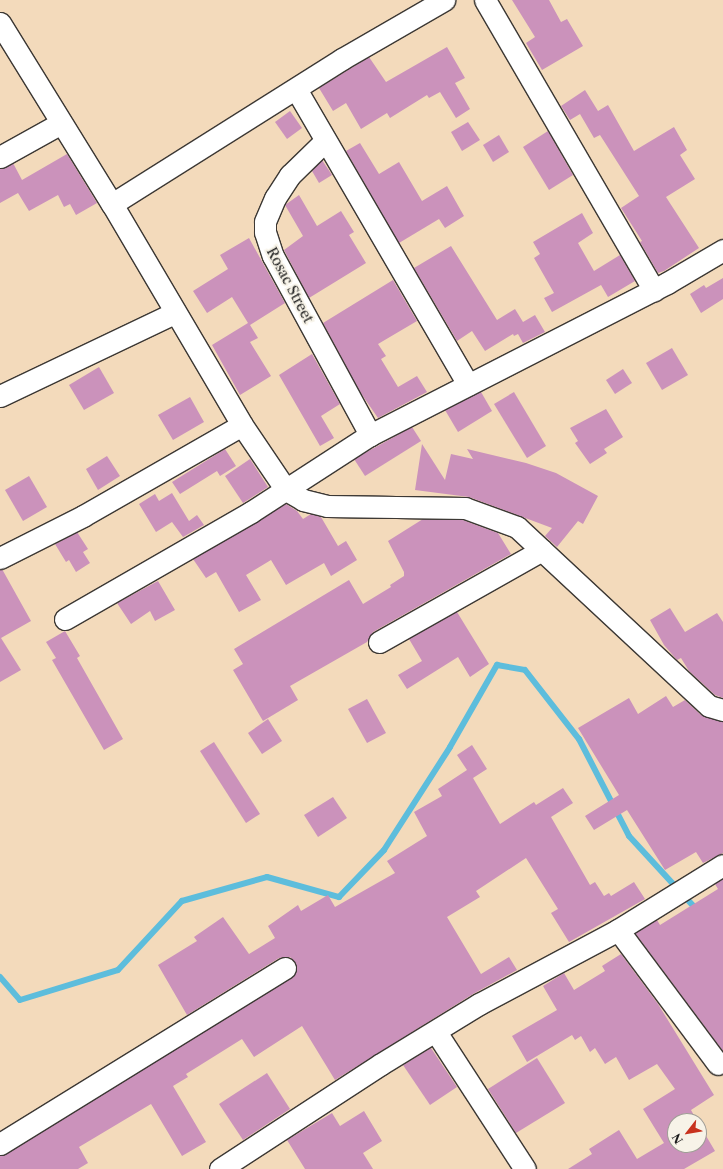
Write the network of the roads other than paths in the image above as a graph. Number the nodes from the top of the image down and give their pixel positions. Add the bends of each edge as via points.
1 (444, 0) edge
2 (485, 0) edge
3 (0, 23) edge
4 (296, 89) junction
5 (61, 123) junction
6 (325, 141) junction
7 (0, 157) edge
8 (112, 204) junction
9 (723, 250) edge
10 (654, 290) junction
11 (174, 312) junction
12 (468, 385) junction
13 (0, 396) edge
14 (242, 425) junction
15 (370, 434) junction
16 (286, 490) junction
17 (542, 550) junction
18 (0, 558) edge
19 (65, 619) dead end
20 (379, 642) dead end
21 (723, 710) edge
22 (723, 865) edge
23 (618, 930) junction
24 (285, 968) dead end
25 (436, 1032) junction
26 (718, 1064) dead end
27 (0, 1144) edge
28 (220, 1169) edge
29 (525, 1169) edge

1 - 4 street via 342,59
2 - 10 street
3 - 5 street
4 - 6 street
4 - 8 street
5 - 7 street
5 - 8 street
6 - 12 street
6 - 15 street, Rosac Street via 290,176 275,198 265,222 265,232 273,256
8 - 11 street
9 - 10 street
10 - 12 street
11 - 13 street
11 - 14 street
12 - 15 street
14 - 16 street
14 - 18 street via 83,516
15 - 16 street
16 - 17 street via 303,500 327,506 465,508 517,527
16 - 19 street via 205,540
17 - 20 street
17 - 21 street via 709,706
22 - 23 street
23 - 25 street via 480,1004
23 - 26 street
24 - 27 street
25 - 28 street via 381,1064
25 - 29 street

